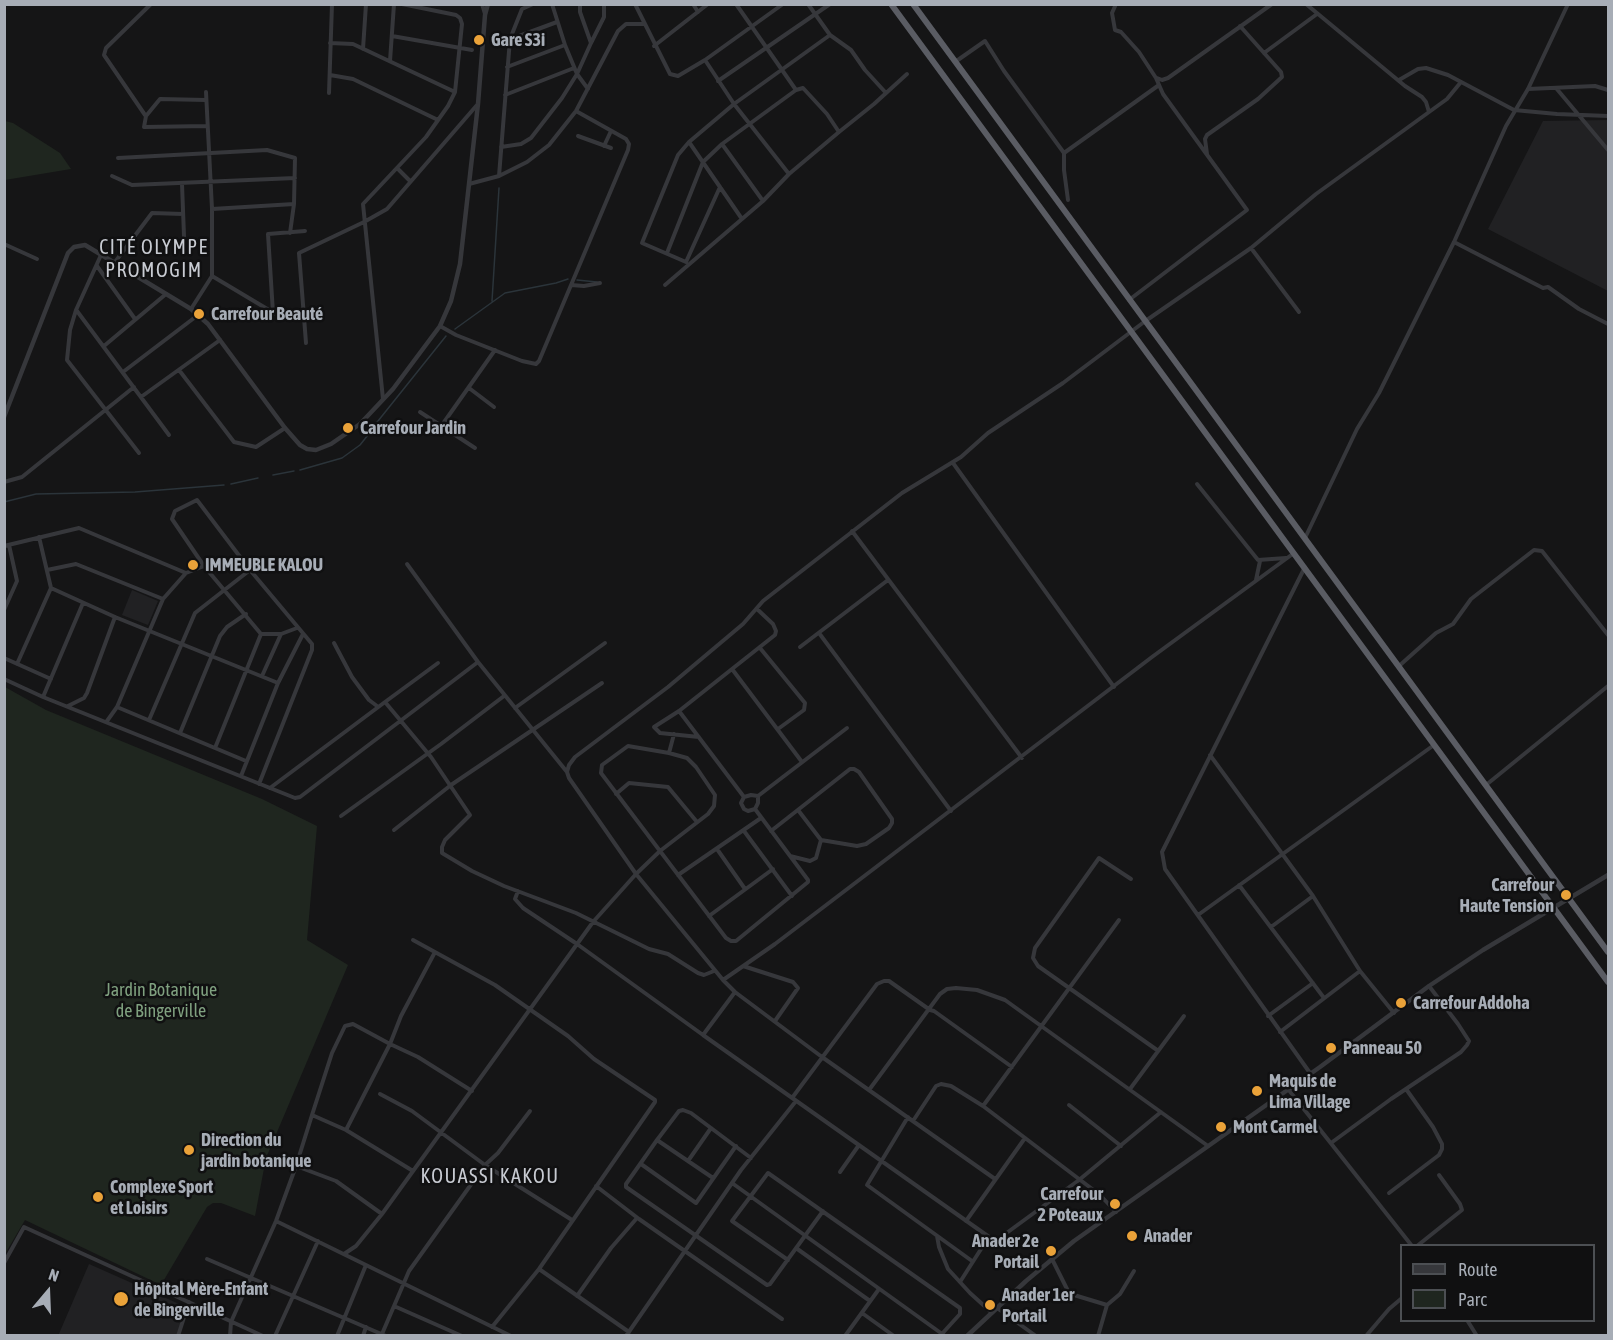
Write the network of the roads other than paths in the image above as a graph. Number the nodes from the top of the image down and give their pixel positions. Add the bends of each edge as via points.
1 (151, 4) edge
2 (332, 4) edge
3 (366, 4) edge
4 (394, 4) edge
5 (402, 4) edge
6 (482, 4) edge
7 (488, 4) edge
8 (533, 4) edge
9 (552, 4) edge
10 (580, 4) edge
11 (604, 4) edge
12 (635, 4) edge
13 (693, 4) edge
14 (708, 4) edge
15 (736, 4) edge
16 (783, 4) edge
17 (808, 4) edge
18 (830, 4) edge
19 (891, 4) edge
20 (912, 4) edge
21 (1116, 4) edge
22 (1272, 4) edge
23 (1306, 4) edge
24 (1568, 4) edge
25 (698, 12) junction
26 (1317, 14) junction
27 (485, 15) junction
28 (815, 15) junction
29 (557, 22) junction
30 (645, 24) junction
31 (752, 26) junction
32 (1240, 26) junction
33 (830, 35) junction
34 (392, 36) junction
35 (510, 39) junction
36 (591, 42) junction
37 (330, 43) junction
38 (565, 45) junction
39 (654, 46) junction
40 (460, 48) junction
41 (767, 48) junction
42 (363, 49) junction
43 (472, 50) dead end
44 (1264, 54) junction
45 (705, 60) junction
46 (390, 62) junction
47 (954, 62) junction
48 (507, 67) junction
49 (574, 68) junction
50 (782, 70) junction
51 (577, 74) junction
52 (907, 74) dead end
53 (330, 75) junction
54 (1156, 78) junction
55 (1399, 80) junction
56 (718, 81) junction
57 (1461, 82) junction
58 (1159, 85) junction
59 (1556, 88) junction
60 (588, 89) junction
61 (1528, 89) junction
62 (796, 90) junction
63 (1608, 90) edge
64 (206, 92) dead end
65 (455, 92) junction
66 (329, 93) dead end
67 (886, 93) junction
68 (505, 95) junction
69 (206, 100) junction
70 (478, 104) junction
71 (734, 104) junction
72 (1514, 110) junction
73 (576, 111) junction
74 (1429, 112) junction
75 (1580, 115) junction
76 (146, 116) junction
77 (1608, 116) edge
78 (438, 120) junction
79 (749, 124) junction
80 (207, 126) junction
81 (611, 131) junction
82 (839, 132) junction
83 (578, 136) dead end
84 (689, 142) junction
85 (722, 144) junction
86 (604, 146) junction
87 (501, 147) junction
88 (611, 148) dead end
89 (1608, 150) edge
90 (209, 153) junction
91 (1064, 153) junction
92 (1207, 155) junction
93 (118, 158) dead end
94 (703, 162) junction
95 (397, 168) junction
96 (789, 174) junction
97 (112, 176) dead end
98 (499, 176) junction
99 (295, 178) junction
100 (410, 181) junction
101 (211, 182) junction
102 (182, 184) junction
103 (469, 184) junction
104 (720, 187) junction
105 (1068, 200) dead end
106 (764, 201) junction
107 (294, 204) junction
108 (212, 209) junction
109 (183, 214) junction
110 (742, 219) junction
111 (364, 222) junction
112 (305, 231) dead end
113 (290, 233) junction
114 (184, 236) dead end
115 (1454, 242) junction
116 (4, 244) edge
117 (1251, 248) junction
118 (667, 253) junction
119 (102, 254) junction
120 (37, 259) dead end
121 (115, 262) junction
122 (97, 266) junction
123 (212, 276) junction
124 (600, 283) dead end
125 (571, 285) junction
126 (665, 285) dead end
127 (166, 294) junction
128 (1128, 300) junction
129 (190, 309) junction
130 (76, 310) junction
131 (1299, 312) dead end
132 (273, 313) junction
133 (198, 315) junction
134 (304, 315) junction
135 (135, 319) junction
136 (1144, 322) junction
137 (1608, 324) edge
138 (440, 326) junction
139 (1132, 332) junction
140 (220, 340) junction
141 (306, 343) dead end
142 (104, 346) junction
143 (496, 350) junction
144 (179, 370) junction
145 (123, 372) junction
146 (134, 387) junction
147 (469, 388) junction
148 (141, 397) junction
149 (383, 399) junction
150 (494, 407) dead end
151 (106, 410) junction
152 (420, 412) dead end
153 (4, 417) edge
154 (442, 425) junction
155 (285, 428) junction
156 (170, 435) dead end
157 (475, 448) dead end
158 (139, 453) dead end
159 (952, 463) junction
160 (4, 482) edge
161 (1197, 484) dead end
162 (852, 531) junction
163 (39, 537) junction
164 (1305, 539) junction
165 (7, 546) edge
166 (1295, 552) junction
167 (1287, 558) junction
168 (1260, 561) junction
169 (408, 564) dead end
170 (204, 566) junction
171 (1305, 567) junction
172 (47, 570) junction
173 (250, 570) junction
174 (186, 573) junction
175 (888, 580) junction
176 (1256, 580) junction
177 (51, 588) junction
178 (225, 589) junction
179 (163, 599) junction
180 (83, 603) junction
181 (757, 609) junction
182 (4, 610) edge
183 (246, 614) junction
184 (116, 617) junction
185 (297, 628) junction
186 (149, 630) junction
187 (819, 633) junction
188 (261, 634) junction
189 (281, 634) junction
190 (303, 634) junction
191 (1608, 635) edge
192 (334, 643) dead end
193 (605, 643) dead end
194 (182, 644) junction
195 (800, 647) dead end
196 (760, 648) junction
197 (211, 656) junction
198 (4, 658) edge
199 (478, 662) junction
200 (438, 663) dead end
201 (17, 664) junction
202 (1398, 666) junction
203 (732, 669) junction
204 (247, 670) junction
205 (262, 676) junction
206 (4, 678) edge
207 (51, 679) junction
208 (278, 683) junction
209 (602, 683) dead end
210 (1608, 686) edge
211 (1114, 687) junction
212 (504, 696) junction
213 (43, 697) junction
214 (385, 702) junction
215 (68, 706) junction
216 (377, 706) junction
217 (117, 707) junction
218 (515, 708) junction
219 (680, 711) junction
220 (401, 719) junction
221 (149, 720) junction
222 (107, 721) junction
223 (847, 728) dead end
224 (778, 729) junction
225 (532, 730) junction
226 (180, 733) junction
227 (674, 734) junction
228 (699, 737) junction
229 (1435, 745) junction
230 (215, 748) junction
231 (428, 753) junction
232 (669, 753) junction
233 (1210, 755) junction
234 (1022, 758) junction
235 (247, 761) junction
236 (802, 762) junction
237 (567, 772) junction
238 (241, 776) junction
239 (259, 783) junction
240 (451, 785) junction
241 (1486, 785) junction
242 (270, 788) junction
243 (616, 794) junction
244 (758, 796) junction
245 (744, 797) junction
246 (755, 809) junction
247 (798, 810) junction
248 (951, 811) junction
249 (341, 816) dead end
250 (761, 818) junction
251 (697, 822) junction
252 (394, 830) dead end
253 (744, 831) junction
254 (771, 831) junction
255 (821, 840) junction
256 (717, 849) junction
257 (660, 851) junction
258 (1282, 854) junction
259 (789, 855) junction
260 (773, 869) junction
261 (636, 874) junction
262 (1608, 875) edge
263 (678, 876) junction
264 (1131, 879) dead end
265 (1239, 885) junction
266 (745, 889) junction
267 (518, 891) junction
268 (792, 896) junction
269 (1313, 896) junction
270 (1569, 898) junction
271 (1553, 907) junction
272 (1198, 915) junction
273 (709, 916) junction
274 (1119, 920) dead end
275 (593, 922) junction
276 (1271, 927) junction
277 (413, 940) dead end
278 (577, 944) junction
279 (435, 952) junction
280 (1608, 952) edge
281 (743, 966) junction
282 (714, 971) junction
283 (1360, 971) junction
284 (723, 980) junction
285 (1608, 982) edge
286 (1312, 983) junction
287 (1429, 986) junction
288 (1069, 988) junction
289 (735, 992) junction
290 (1324, 998) junction
291 (930, 1010) junction
292 (530, 1011) junction
293 (1394, 1014) junction
294 (1184, 1016) dead end
295 (1268, 1016) junction
296 (775, 1022) junction
297 (1042, 1026) junction
298 (1280, 1032) junction
299 (704, 1035) junction
300 (390, 1044) junction
301 (1157, 1050) junction
302 (822, 1057) junction
303 (1012, 1067) junction
304 (1310, 1074) junction
305 (1130, 1089) junction
306 (1288, 1089) junction
307 (1406, 1089) junction
308 (869, 1090) junction
309 (472, 1091) junction
310 (380, 1094) dead end
311 (794, 1099) junction
312 (1070, 1105) dead end
313 (983, 1106) junction
314 (530, 1111) dead end
315 (1161, 1112) junction
316 (312, 1115) junction
317 (908, 1117) junction
318 (913, 1121) junction
319 (711, 1128) junction
320 (346, 1130) junction
321 (441, 1134) junction
322 (1025, 1138) junction
323 (657, 1140) junction
324 (1331, 1143) junction
325 (859, 1145) junction
326 (736, 1146) junction
327 (1121, 1146) junction
328 (1208, 1146) junction
329 (751, 1158) junction
330 (688, 1161) junction
331 (880, 1161) junction
332 (641, 1164) junction
333 (484, 1165) junction
334 (296, 1166) junction
335 (413, 1171) junction
336 (840, 1172) dead end
337 (1439, 1175) dead end
338 (713, 1178) junction
339 (995, 1179) junction
340 (1078, 1180) junction
341 (732, 1183) junction
342 (596, 1186) junction
343 (1389, 1193) dead end
344 (750, 1196) junction
345 (823, 1211) junction
346 (1116, 1212) junction
347 (382, 1214) junction
348 (637, 1218) junction
349 (572, 1220) junction
350 (276, 1221) junction
351 (966, 1221) junction
352 (937, 1235) junction
353 (695, 1236) junction
354 (805, 1236) junction
355 (988, 1238) junction
356 (318, 1241) junction
357 (1413, 1244) edge
358 (1415, 1244) edge
359 (796, 1248) junction
360 (685, 1251) junction
361 (344, 1254) junction
362 (207, 1259) dead end
363 (1052, 1259) junction
364 (788, 1260) junction
365 (972, 1260) junction
366 (4, 1263) edge
367 (366, 1265) junction
368 (539, 1269) junction
369 (1134, 1271) dead end
370 (250, 1278) junction
371 (960, 1282) junction
372 (403, 1283) junction
373 (879, 1289) junction
374 (293, 1296) junction
375 (578, 1296) junction
376 (1400, 1299) edge
377 (870, 1301) junction
378 (189, 1302) junction
379 (1107, 1305) junction
380 (394, 1306) junction
381 (997, 1307) junction
382 (862, 1312) junction
383 (991, 1312) junction
384 (344, 1318) junction
385 (782, 1319) dead end
386 (231, 1322) junction
387 (1468, 1322) edge
388 (366, 1327) junction
389 (492, 1327) junction
390 (451, 1333) edge
391 (627, 1334) edge
392 (178, 1335) edge
393 (230, 1335) edge
394 (263, 1335) edge
395 (275, 1335) edge
396 (337, 1335) edge
397 (363, 1335) edge
398 (384, 1335) edge
399 (462, 1335) edge
400 (511, 1335) edge
401 (845, 1335) edge
402 (894, 1335) edge
403 (943, 1335) edge
404 (967, 1335) edge
405 (1036, 1335) edge
406 (1098, 1335) edge
407 (1366, 1335) edge
408 (1477, 1335) edge

1 - 76 street via 106,48 104,55
2 - 37 street
3 - 42 street
4 - 34 street
5 - 40 street via 460,18
6 - 27 street
7 - 27 street
8 - 35 street via 522,9
9 - 29 street
10 - 36 street
11 - 36 street via 604,17
12 - 30 street
13 - 25 street
14 - 25 street
15 - 31 street
16 - 31 street
17 - 28 street
18 - 28 street
19 - 139 highway
20 - 47 highway
21 - 54 street via 1115,30 1139,52
22 - 32 street
23 - 26 street
24 - 61 street
25 - 39 street
26 - 44 street
26 - 55 street
27 - 70 street
28 - 33 street
28 - 41 street
29 - 35 street
29 - 38 street
30 - 39 street
30 - 60 street via 626,24 618,31
31 - 41 street
31 - 45 street
32 - 44 street
32 - 54 street via 1167,78
33 - 50 street
33 - 67 street via 851,50
34 - 40 street
34 - 46 street
35 - 48 street
36 - 51 street
37 - 42 street via 353,44
37 - 53 street
38 - 48 street
38 - 49 street
39 - 45 street via 670,74 678,76
40 - 43 street
40 - 65 street
41 - 50 street
41 - 56 street
42 - 46 street
44 - 92 street via 1281,72 1281,79 1207,135
45 - 56 street
46 - 65 street
47 - 91 street via 985,41
47 - 128 highway
48 - 68 street
49 - 51 street
49 - 68 street
50 - 62 street
50 - 71 street
51 - 60 street
51 - 87 street via 531,138
52 - 67 street
53 - 66 street
53 - 78 street via 352,80
54 - 58 street
55 - 57 street via 1422,68
55 - 74 street via 1422,97
56 - 71 street
57 - 72 street
57 - 74 street via 1454,94
58 - 91 street
58 - 92 street
59 - 61 street
59 - 63 street via 1600,86
59 - 75 street
60 - 73 street
61 - 72 street
62 - 79 street
62 - 82 street via 803,88
64 - 69 street
65 - 78 street
67 - 82 street
68 - 87 street
69 - 76 street via 160,99
69 - 80 street
70 - 100 street
70 - 103 street
71 - 79 street
71 - 84 street
72 - 75 street
72 - 115 street
73 - 81 street
73 - 98 street via 549,145
74 - 117 street via 1316,194
75 - 77 street
75 - 89 street
76 - 80 street via 144,127
78 - 95 street
79 - 85 street
79 - 96 street
80 - 90 street
81 - 86 street
81 - 125 street via 626,139 628,150
82 - 96 street
83 - 86 street
84 - 94 street
84 - 118 street via 678,155 642,243
85 - 94 street
85 - 106 street
86 - 88 street
87 - 98 street
90 - 93 street
90 - 99 street via 267,150 295,158
90 - 101 street
91 - 105 street
92 - 128 street via 1246,213
94 - 104 street
94 - 118 street
95 - 100 street
95 - 111 street via 363,204
96 - 106 street
97 - 102 street via 132,185
98 - 103 street
99 - 101 street
99 - 107 street
100 - 111 street via 387,208
101 - 102 street
101 - 108 street
102 - 109 street
103 - 138 street via 460,264
104 - 110 street
104 - 118 street via 686,262
106 - 110 street
107 - 108 street
107 - 113 street
108 - 123 street
109 - 114 street
109 - 121 street via 152,213
110 - 126 street
111 - 134 street via 299,253
111 - 149 street
112 - 113 street
113 - 132 street via 268,234
115 - 137 street via 1543,288 1548,287
115 - 164 street
116 - 120 street
117 - 131 street
117 - 136 street
119 - 121 street
119 - 122 street
119 - 153 street via 85,245 68,253
121 - 127 street
122 - 130 street
122 - 135 street
123 - 129 street
123 - 132 street
124 - 125 street
125 - 143 street via 536,364
127 - 129 street
127 - 135 street
128 - 136 highway
129 - 133 street
130 - 142 street
130 - 151 street via 67,360
132 - 134 street
133 - 140 street
133 - 145 street
134 - 141 street
135 - 142 street
136 - 139 street
136 - 164 highway
138 - 143 street
138 - 149 street
139 - 159 street via 987,433
139 - 166 highway
140 - 144 street
140 - 155 street
142 - 145 street
143 - 147 street
144 - 148 street
144 - 155 street via 234,442 256,447
145 - 146 street
146 - 148 street
146 - 151 street
147 - 150 street
147 - 154 street
148 - 156 street
149 - 155 street via 360,424 316,450 300,445
151 - 158 street
151 - 160 street via 22,477
152 - 154 street
154 - 157 street
159 - 162 street via 902,493
159 - 211 street
161 - 168 street
162 - 175 street
162 - 181 street
163 - 165 street
163 - 172 street
163 - 174 street via 80,528
164 - 202 highway
165 - 182 street via 17,581
166 - 167 street
166 - 171 highway
167 - 168 street
167 - 176 street
168 - 176 street
169 - 199 street
170 - 173 street via 172,519 175,511 197,500
170 - 174 street
170 - 178 street
171 - 229 highway
171 - 233 street
172 - 177 street
172 - 179 street via 76,564
173 - 178 street
173 - 185 street
174 - 179 street
175 - 187 street
175 - 234 street
176 - 211 street
177 - 180 street
177 - 201 street
178 - 183 street
178 - 194 street via 195,613
179 - 186 street
180 - 184 street
180 - 207 street
181 - 196 street via 776,631 773,639
181 - 237 street via 668,687 575,757
183 - 188 street
183 - 197 street via 223,632
184 - 186 street
184 - 215 street via 87,693
185 - 189 street
185 - 190 street
186 - 194 street
186 - 217 street
187 - 195 street
187 - 248 street
188 - 189 street
188 - 204 street
189 - 205 street
190 - 208 street
190 - 239 street via 310,639 312,650
191 - 202 street via 1542,551 1534,550 1471,599 1453,624 1436,633
192 - 216 street via 352,677
193 - 218 street
194 - 197 street
194 - 221 street
196 - 203 street
196 - 224 street via 805,703 804,710
197 - 204 street
197 - 226 street
198 - 201 street
199 - 212 street
199 - 220 street
200 - 214 street
201 - 207 street
202 - 241 highway
203 - 219 street
203 - 224 street
204 - 205 street
204 - 230 street
205 - 208 street
206 - 213 street
207 - 213 street
208 - 235 street
209 - 225 street
210 - 241 street
211 - 234 street
212 - 218 street
212 - 231 street
213 - 215 street
214 - 216 street
214 - 220 street
215 - 222 street
216 - 242 street
217 - 221 street
217 - 222 street
218 - 225 street
219 - 227 street via 654,727 660,733
219 - 228 street
220 - 231 street
220 - 242 street via 300,797
221 - 226 street
222 - 238 street
223 - 236 street
224 - 236 street
225 - 237 street
225 - 240 street
226 - 230 street
227 - 228 street
227 - 232 street
228 - 245 street
229 - 258 street
229 - 271 highway
230 - 235 street
231 - 240 street
231 - 249 street
232 - 243 street via 624,747 600,769
232 - 251 street via 692,762 715,795 711,810
233 - 258 street
233 - 272 street via 1162,852 1165,869
234 - 248 street
235 - 238 street
236 - 244 street
237 - 261 street
238 - 239 street
239 - 242 street
240 - 252 street
240 - 267 street via 471,815 445,840 442,853
241 - 270 highway
243 - 251 street via 630,783 668,787
243 - 257 street
244 - 245 street
244 - 246 street
245 - 246 street via 742,807 748,811
246 - 250 street
247 - 254 street
247 - 255 street
247 - 255 street via 854,769 892,819 890,828 866,844
248 - 281 street
250 - 253 street
250 - 254 street
251 - 257 street
253 - 256 street
253 - 260 street
254 - 259 street
255 - 259 street via 816,858 810,861
256 - 263 street
256 - 266 street
257 - 261 street
257 - 263 street
258 - 265 street
258 - 269 street
259 - 268 street via 808,880
260 - 266 street
260 - 268 street
261 - 275 street
261 - 282 street
262 - 270 street
263 - 273 street
264 - 288 street via 1099,858 1035,948 1033,958 1038,966
265 - 272 street
265 - 276 street
266 - 273 street
267 - 275 street
267 - 278 street via 515,899 523,908
268 - 273 street via 736,941 726,938
269 - 276 street
269 - 283 street
270 - 271 street
270 - 280 highway
271 - 285 highway
271 - 287 street
272 - 295 street
274 - 288 street
275 - 278 street
275 - 282 street via 674,957 704,975
276 - 286 street
277 - 279 street
278 - 292 street
278 - 299 street
279 - 292 street via 495,985
279 - 300 street
281 - 284 street
281 - 296 street via 793,982 798,988
282 - 284 street
283 - 290 street
283 - 293 street
284 - 289 street
286 - 290 street
286 - 295 street
287 - 293 street
287 - 307 street via 1469,1041 1461,1052
288 - 297 street
288 - 301 street
289 - 296 street
289 - 299 street
290 - 298 street
291 - 297 street via 947,989 967,989 1005,1000
291 - 302 street via 889,981 877,984
291 - 303 street
291 - 308 street
292 - 309 street
292 - 342 street via 655,1100
293 - 304 street
294 - 301 street
295 - 298 street
296 - 302 street
297 - 303 street
297 - 305 street
298 - 304 street
299 - 311 street
300 - 309 street
300 - 316 street via 353,1024 345,1026
300 - 320 street
301 - 305 street
302 - 308 street
302 - 311 street
303 - 313 street
304 - 306 street
305 - 315 street
306 - 324 street
306 - 328 street
307 - 324 street
307 - 343 street via 1433,1127 1442,1149
308 - 317 street
309 - 321 street
310 - 321 street via 412,1111
311 - 325 street
311 - 329 street
312 - 327 street
313 - 318 street via 941,1084
313 - 322 street
314 - 333 street
315 - 327 street
315 - 328 street
316 - 320 street
316 - 334 street
317 - 318 street
317 - 331 street
318 - 339 street
319 - 323 street via 683,1110
319 - 326 street
319 - 330 street
320 - 335 street
321 - 333 street
321 - 335 street
322 - 339 street
322 - 340 street
323 - 330 street
323 - 332 street
324 - 357 street
325 - 331 street
325 - 336 street
326 - 329 street
326 - 338 street
327 - 340 street
328 - 346 street
329 - 341 street
330 - 338 street
331 - 351 street
331 - 352 street via 867,1185
332 - 338 street via 696,1203
332 - 353 street via 626,1187
333 - 349 street
333 - 372 street
334 - 347 street via 336,1181
334 - 350 street
335 - 347 street
337 - 358 street via 1462,1210
339 - 351 street
340 - 346 street
340 - 355 street via 997,1240
341 - 344 street
341 - 353 street
342 - 348 street
342 - 349 street
344 - 345 street via 770,1173
344 - 354 street
344 - 364 street via 732,1221
345 - 354 street
345 - 403 street via 960,1308 960,1314
346 - 363 street
347 - 361 street via 356,1246
348 - 360 street
348 - 375 street
349 - 368 street
350 - 356 street
350 - 370 street
351 - 355 street
352 - 365 street
352 - 371 street via 943,1260
353 - 360 street
353 - 364 street via 764,1285 770,1284
354 - 359 street
354 - 373 street
355 - 365 street
356 - 361 street
356 - 374 street
359 - 364 street
359 - 377 street
360 - 385 street
360 - 391 street
361 - 367 street
362 - 370 street
363 - 379 street via 1074,1295
363 - 381 street
365 - 371 street
366 - 378 street via 24,1227
367 - 372 street
367 - 384 street
368 - 375 street
368 - 389 street
369 - 379 street via 1120,1294
370 - 374 street
370 - 386 street
371 - 383 street
372 - 380 street
372 - 389 street
373 - 377 street
373 - 403 street
374 - 384 street
374 - 395 street
375 - 391 street
376 - 407 street
377 - 382 street
378 - 386 street
378 - 392 street
379 - 406 street
380 - 390 street
380 - 398 street
381 - 383 street
381 - 405 street
382 - 401 street
382 - 402 street
383 - 404 street
384 - 388 street
384 - 396 street
386 - 393 street
386 - 394 street
387 - 408 street
388 - 397 street
388 - 398 street
389 - 400 street
390 - 399 street

